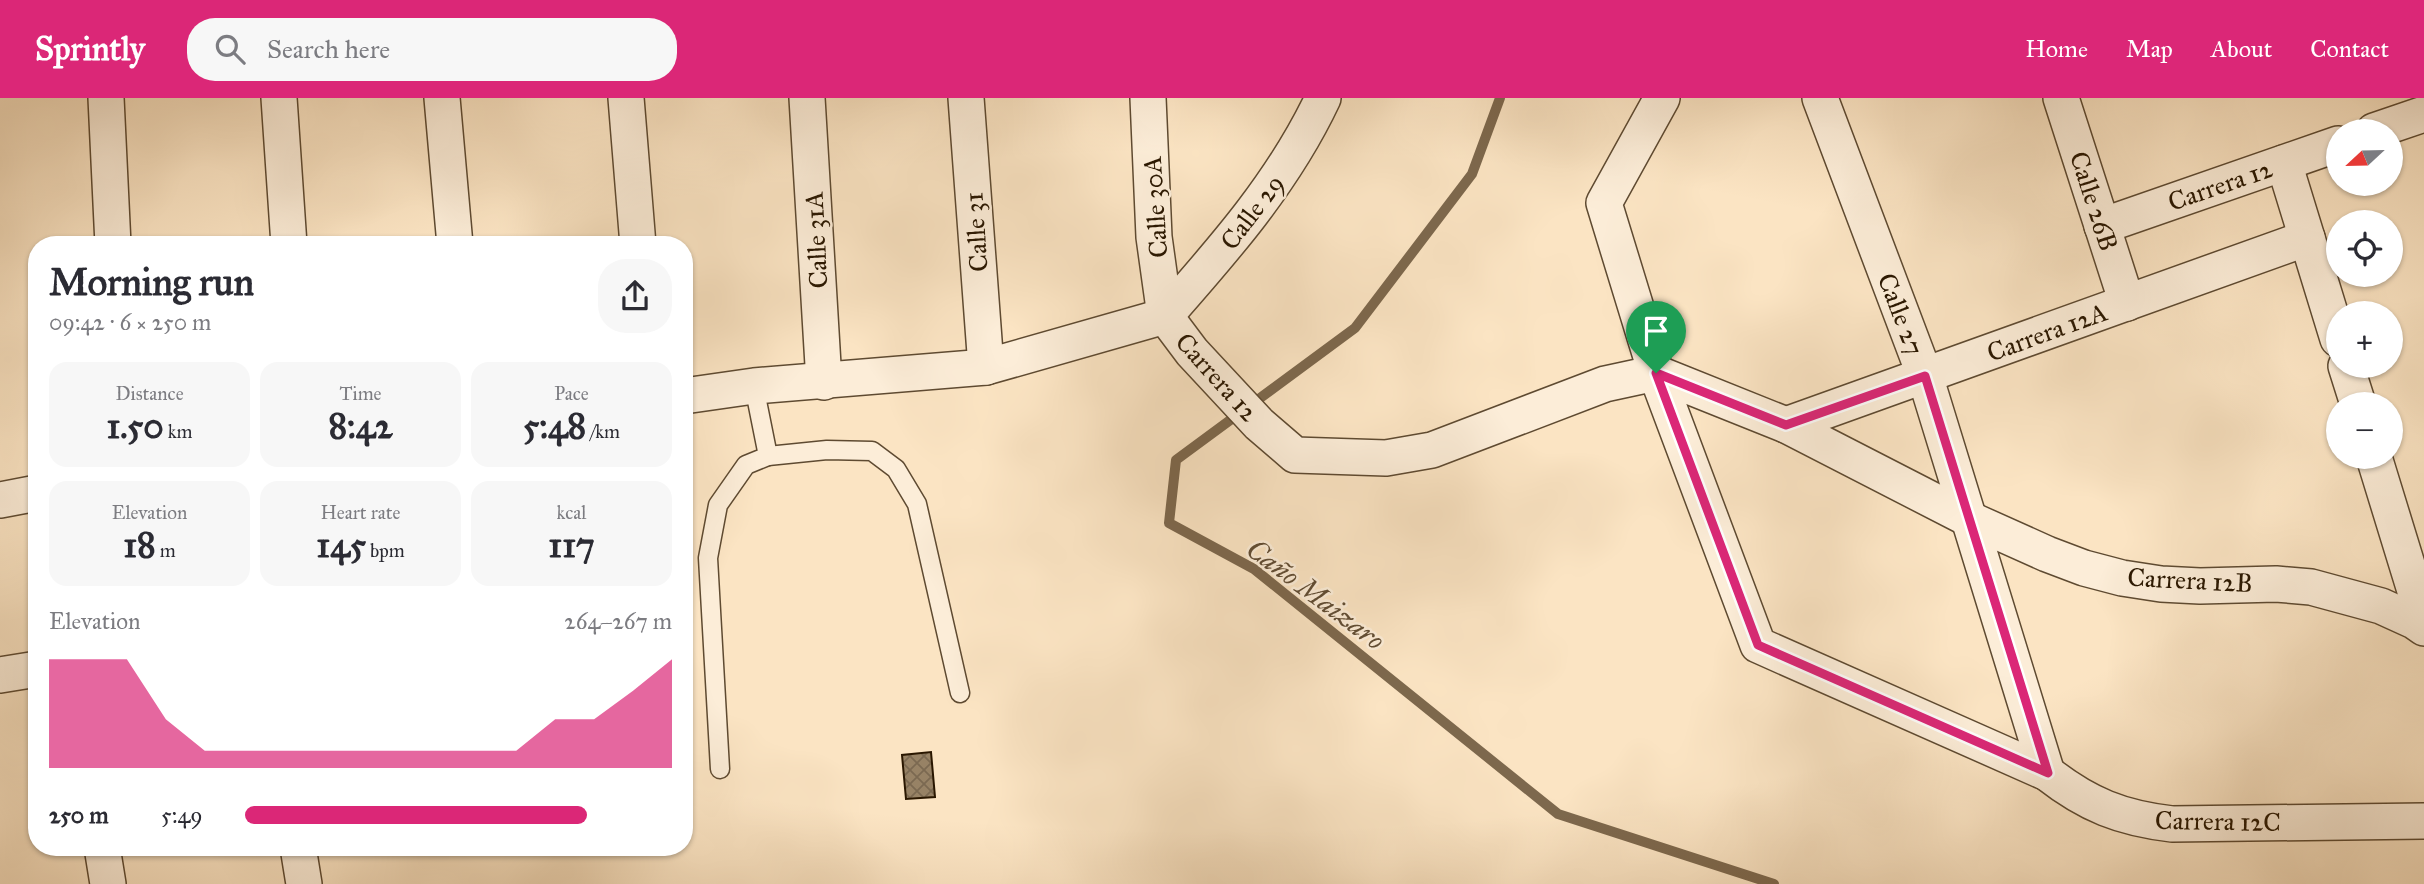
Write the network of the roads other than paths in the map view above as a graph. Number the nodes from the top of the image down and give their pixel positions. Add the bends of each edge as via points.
1 (106, 98) edge
2 (279, 98) edge
3 (442, 98) edge
4 (626, 98) edge
5 (807, 98) edge
6 (966, 98) edge
7 (1149, 98) edge
8 (1661, 98) edge
9 (1820, 98) edge
10 (2061, 98) edge
11 (1316, 105) edge
12 (2424, 114) edge
13 (2403, 121) edge
14 (2326, 148) edge
15 (2284, 163) junction
16 (2102, 226) junction
17 (113, 236) edge
18 (288, 236) edge
19 (454, 236) edge
20 (637, 236) edge
21 (2307, 238) junction
22 (2326, 301) edge
23 (2127, 303) junction
24 (1165, 316) junction
25 (986, 367) junction
26 (1656, 373) junction
27 (1925, 376) junction
28 (824, 382) junction
29 (754, 386) junction
30 (693, 395) edge
31 (1786, 425) junction
32 (768, 456) junction
33 (2378, 469) edge
34 (28, 495) edge
35 (0, 500) edge
36 (1969, 519) junction
37 (2424, 620) edge
38 (2424, 628) edge
39 (28, 670) edge
40 (0, 675) edge
41 (960, 693) dead end
42 (720, 769) dead end
43 (2048, 773) junction
44 (2424, 821) edge
45 (103, 856) edge
46 (299, 856) edge
47 (108, 884) edge
48 (304, 884) edge

1 - 17 street
2 - 18 street
3 - 19 street
4 - 20 street
5 - 28 street, Calle 31A
6 - 25 street, Calle 31
7 - 24 street, Calle 30A via 1154,237
8 - 26 street via 1604,203
9 - 27 street, Calle 27
10 - 16 street, Calle 26B
11 - 24 street, Calle 29 via 1287,166 1257,208
12 - 13 street
14 - 15 street, Carrera 12
15 - 16 street, Carrera 12
15 - 21 street
16 - 23 street, Calle 26B
21 - 22 street
21 - 23 street, Carrera 12A
23 - 27 street, Carrera 12A
24 - 25 street, Carrera 12
24 - 26 street, Carrera 12 via 1259,424 1295,455 1386,458 1432,450 1605,384
25 - 28 street, Carrera 12
26 - 31 street, Carrera 12B
26 - 43 street, Carrera 12C via 1758,645
27 - 31 street, Carrera 12A
27 - 36 street, Calle 27
28 - 29 street, Carrera 12
29 - 30 street, Carrera 12
29 - 32 lane
31 - 36 street, Carrera 12B
32 - 41 lane via 872,451 896,469 917,504
32 - 42 lane via 746,465 718,505 708,558
33 - 37 street
34 - 35 street
36 - 38 street, Carrera 12B via 2046,554 2122,578 2200,586 2311,587 2381,606
36 - 43 street, Calle 27
39 - 40 street
43 - 44 street, Carrera 12C via 2093,804 2145,821
45 - 47 street
46 - 48 street

